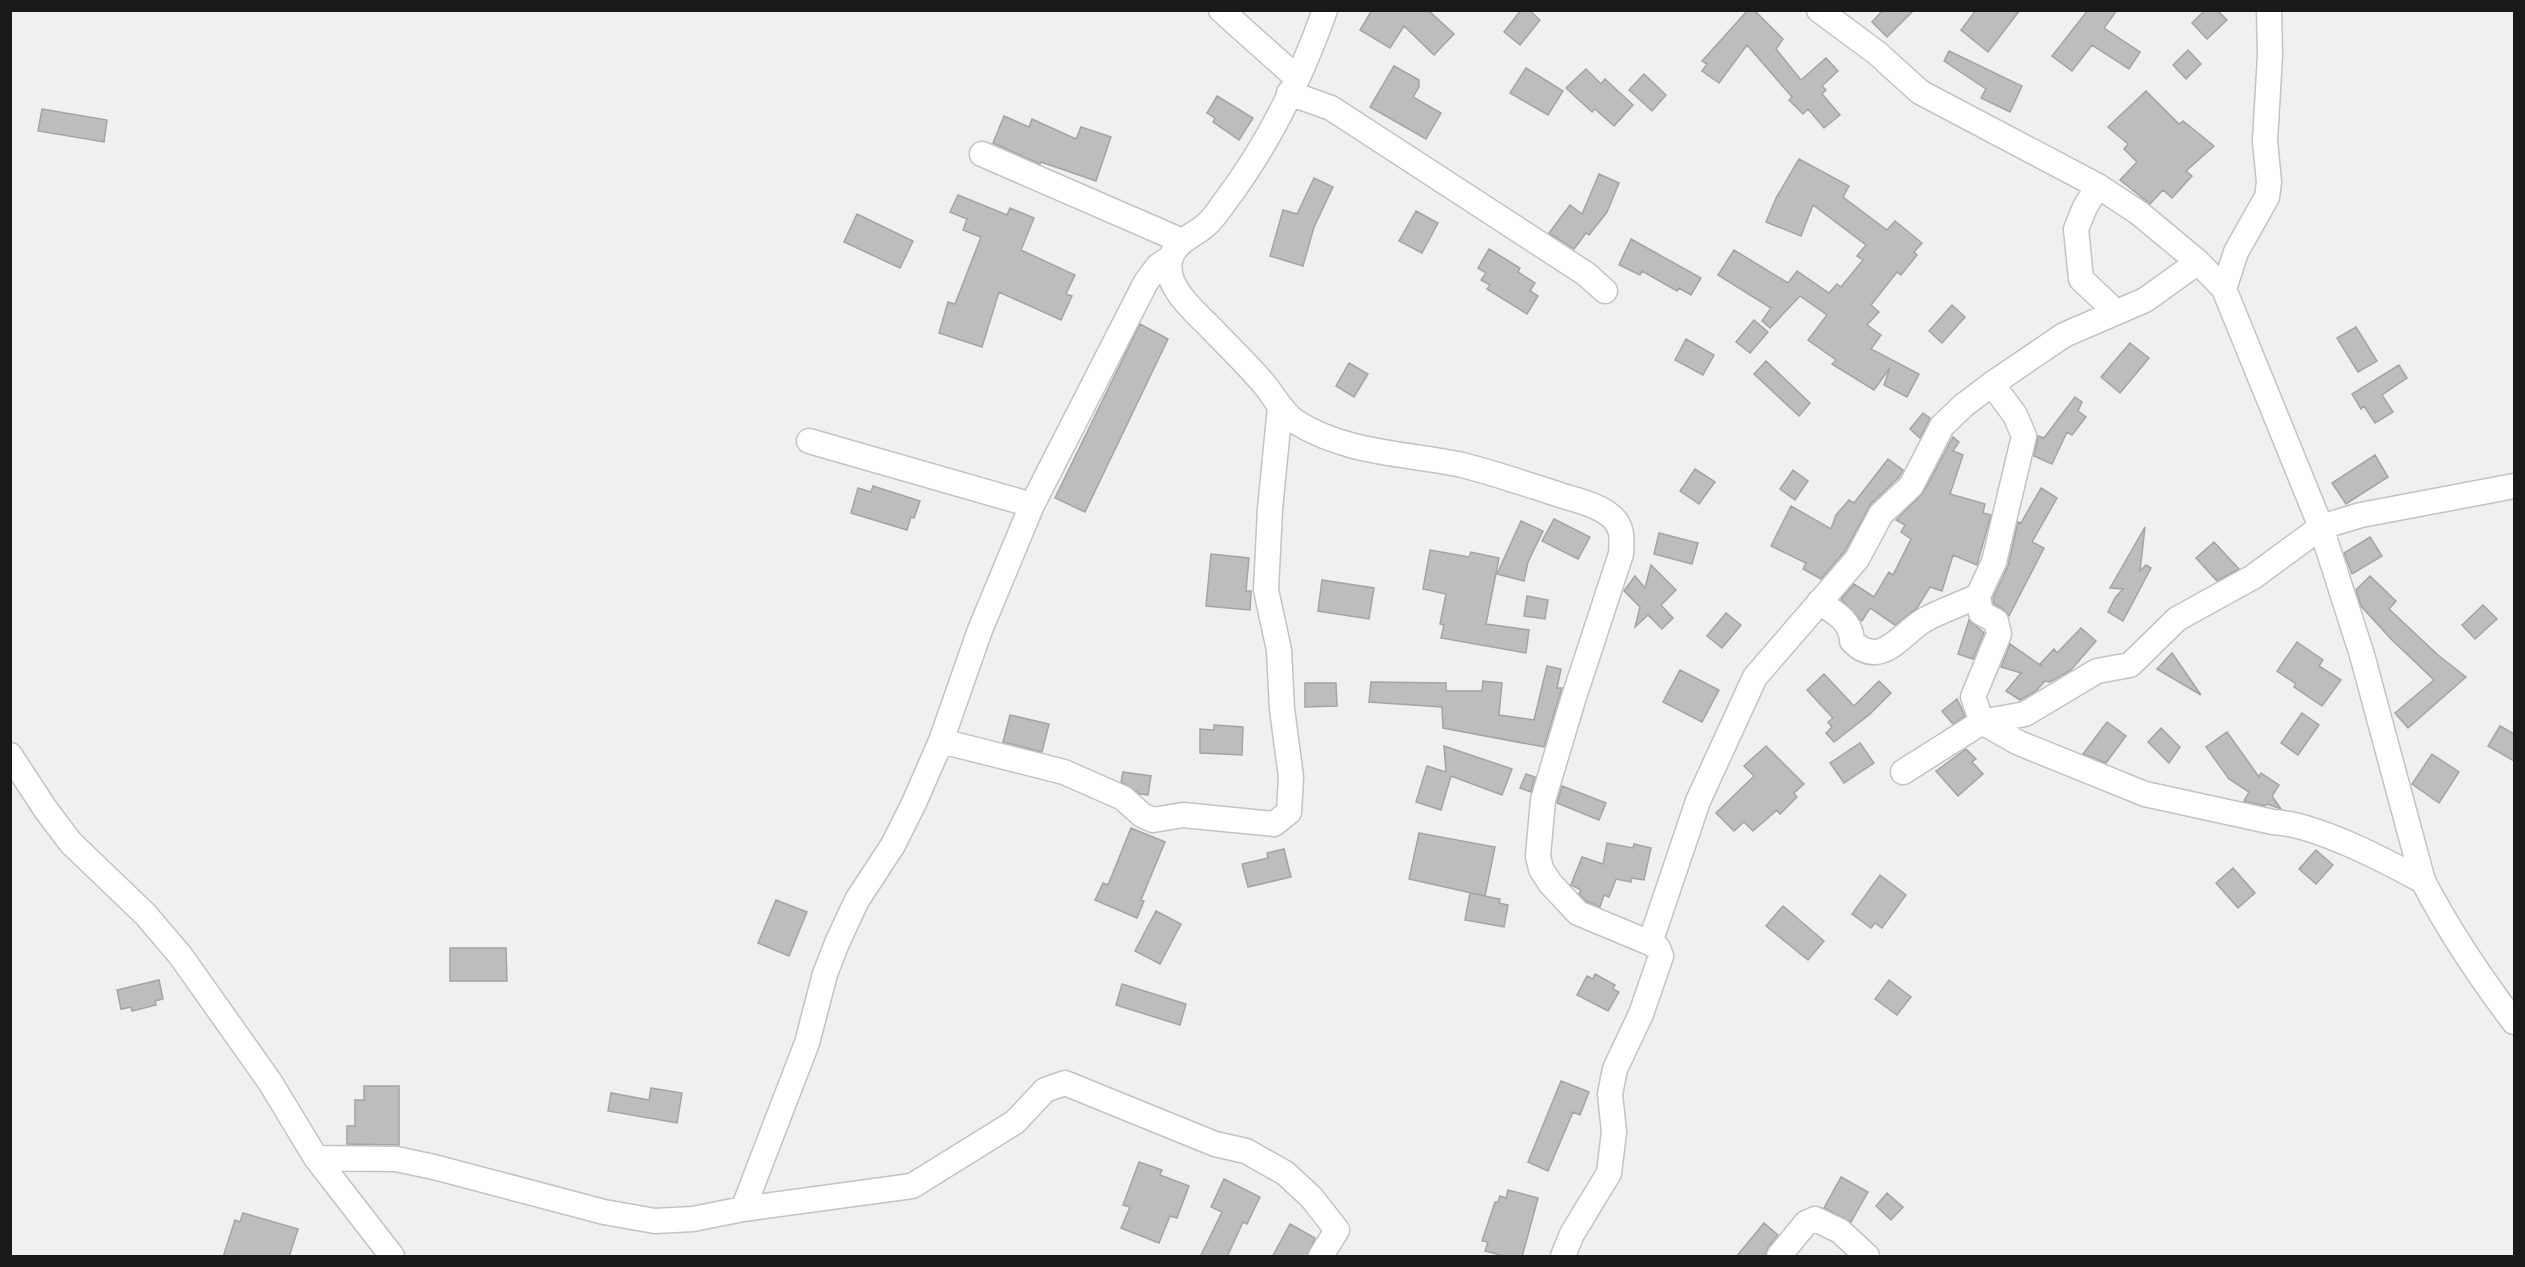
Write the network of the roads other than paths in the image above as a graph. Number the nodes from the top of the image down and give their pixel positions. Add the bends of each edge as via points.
1 (1221, 10) edge
2 (1325, 10) edge
3 (1819, 10) edge
4 (2269, 10) edge
5 (1293, 86) junction
6 (982, 154) dead end
7 (2098, 186) junction
8 (1177, 249) junction
9 (2198, 261) junction
10 (2224, 289) junction
11 (1605, 291) dead end
12 (2116, 312) junction
13 (1992, 384) junction
14 (1280, 407) junction
15 (809, 441) dead end
16 (2514, 486) edge
17 (1032, 505) junction
18 (2321, 527) junction
19 (1978, 596) junction
20 (1819, 602) junction
21 (1982, 722) junction
22 (940, 741) junction
23 (10, 755) edge
24 (1903, 772) dead end
25 (2423, 881) junction
26 (1650, 943) junction
27 (2514, 1022) edge
28 (316, 1158) junction
29 (743, 1209) junction
30 (392, 1257) edge
31 (1321, 1257) edge
32 (1563, 1257) edge
33 (1779, 1257) edge
34 (1867, 1257) edge

1 - 5 street
2 - 5 street
3 - 7 street via 1877,53 1920,92
4 - 10 street via 2267,197 2236,252
5 - 8 street via 1226,201 1208,223
5 - 11 street via 1576,268
6 - 8 street
7 - 9 street
7 - 12 street via 2076,230 2081,279
8 - 14 street via 1170,274 1175,288 1265,385
8 - 17 street via 1146,282
9 - 10 street
9 - 12 street via 2145,300
10 - 18 street
12 - 13 street via 2064,335
13 - 19 street via 2015,415 2024,436 1994,562
13 - 20 street via 1942,426 1911,486 1881,514 1857,559
14 - 22 street via 1266,590 1279,650 1291,777 1289,813 1274,824 1183,815 1152,820 1123,798 1064,772
14 - 26 street via 1295,421 1324,436 1393,456 1492,473 1594,507 1620,526 1621,554 1543,800 1538,856 1550,883 1578,913
15 - 17 street
16 - 18 street via 2361,515
17 - 22 street via 980,630
18 - 21 street via 2253,577 2177,619 2130,665 2097,671 2025,714
18 - 25 street via 2362,655
19 - 20 street via 1924,620 1898,643 1876,653 1860,650 1852,641 1851,628
19 - 21 street via 1981,613 1996,621 1999,634 1973,698
20 - 26 street via 1755,677 1698,801
21 - 24 street
21 - 25 street via 2019,742 2145,794 2262,820 2293,823
22 - 29 street via 915,803 857,900 837,943 807,1043
23 - 28 street via 71,843 145,914 180,955 270,1082
25 - 27 street via 2479,976
26 - 32 street via 1661,956 1641,1014 1615,1069 1610,1095 1614,1132 1609,1173 1572,1234
28 - 29 street via 396,1159 604,1212 655,1221 693,1219
28 - 30 street
29 - 31 street via 912,1186 1016,1122 1045,1090 1065,1083 1215,1144 1246,1151 1285,1173 1311,1197 1337,1230
33 - 34 street via 1806,1222 1815,1219 1840,1231

